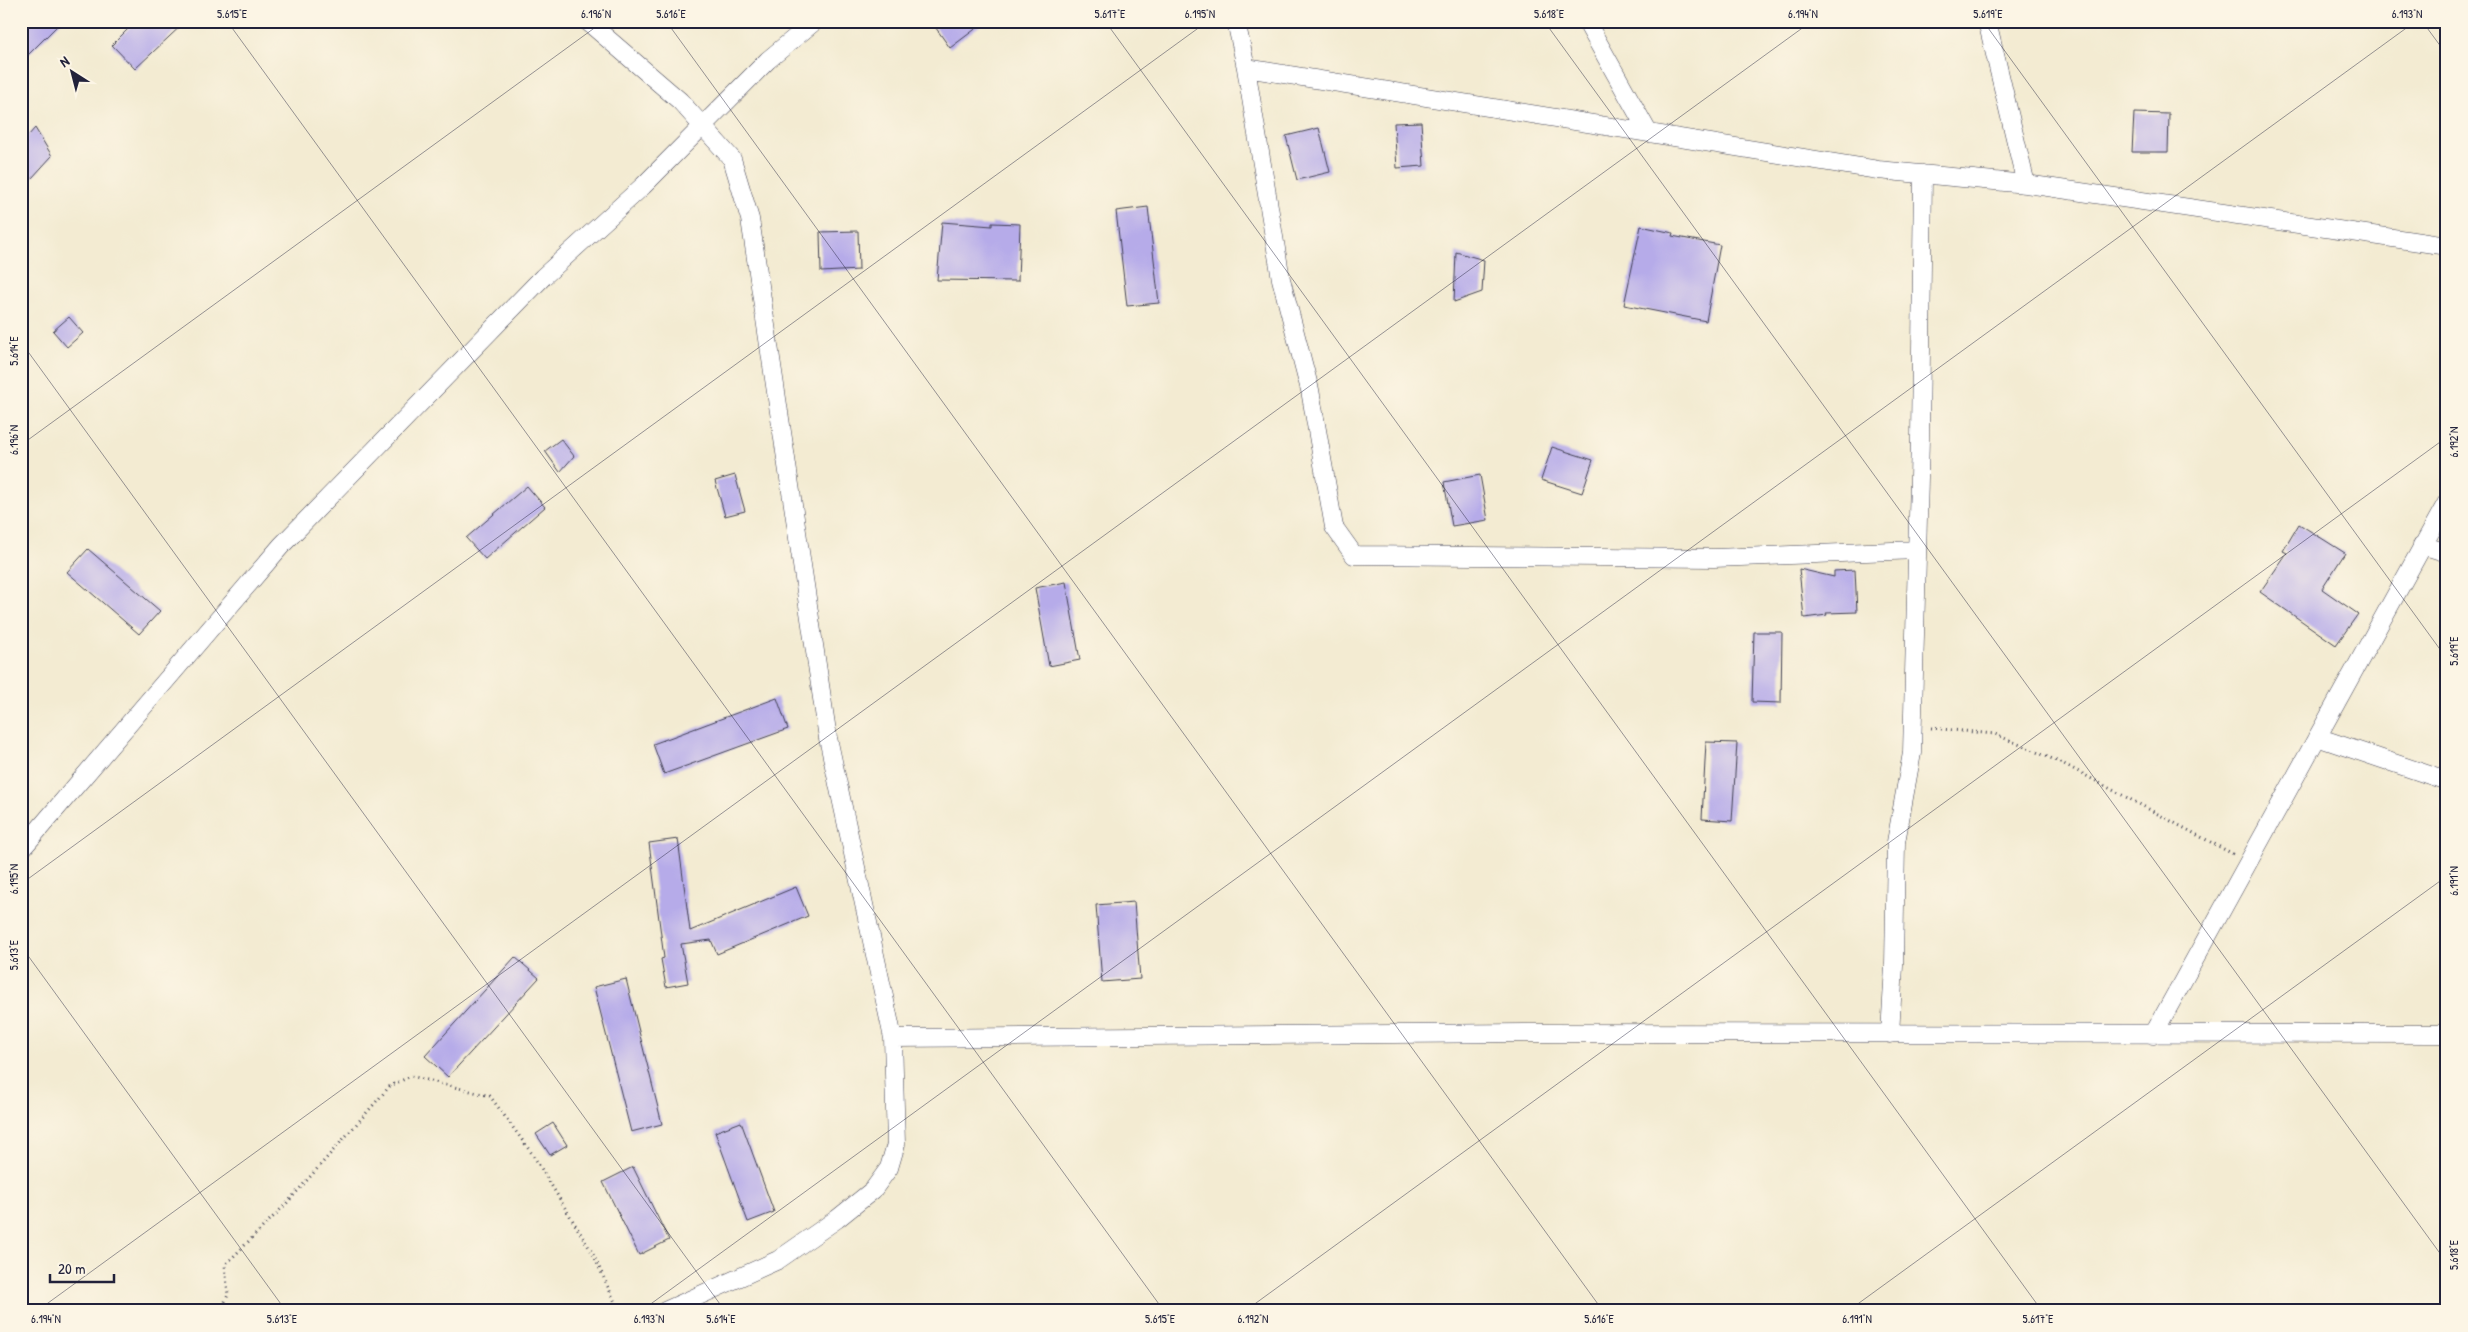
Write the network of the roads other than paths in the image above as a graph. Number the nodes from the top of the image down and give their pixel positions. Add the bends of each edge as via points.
1 (587, 21) edge
2 (815, 21) edge
3 (1236, 21) edge
4 (1586, 21) edge
5 (1987, 21) edge
6 (1246, 68) junction
7 (703, 124) junction
8 (1648, 132) junction
9 (1923, 174) junction
10 (2026, 184) junction
11 (2447, 246) edge
12 (2447, 502) edge
13 (2422, 545) junction
14 (1917, 550) junction
15 (2447, 553) edge
16 (2316, 737) junction
17 (2447, 782) edge
18 (21, 850) edge
19 (1890, 1034) junction
20 (2153, 1034) junction
21 (2447, 1034) edge
22 (893, 1038) junction
23 (665, 1311) edge

1 - 7 street
2 - 7 street via 768,60
3 - 6 street
4 - 8 street
5 - 10 street
6 - 8 street
6 - 14 street via 1282,279 1310,390 1334,527 1354,555 1714,558
7 - 18 street via 643,186 543,277 281,546
7 - 22 street via 732,159 750,219 828,738
8 - 9 street via 1878,170
9 - 10 street
9 - 14 street
10 - 11 street
12 - 13 street
13 - 15 street
13 - 16 street
14 - 19 street via 1912,753 1896,842
16 - 17 street
16 - 20 street
19 - 20 street
19 - 22 street
20 - 21 street
22 - 23 street via 896,1144 889,1168 873,1190 778,1260

